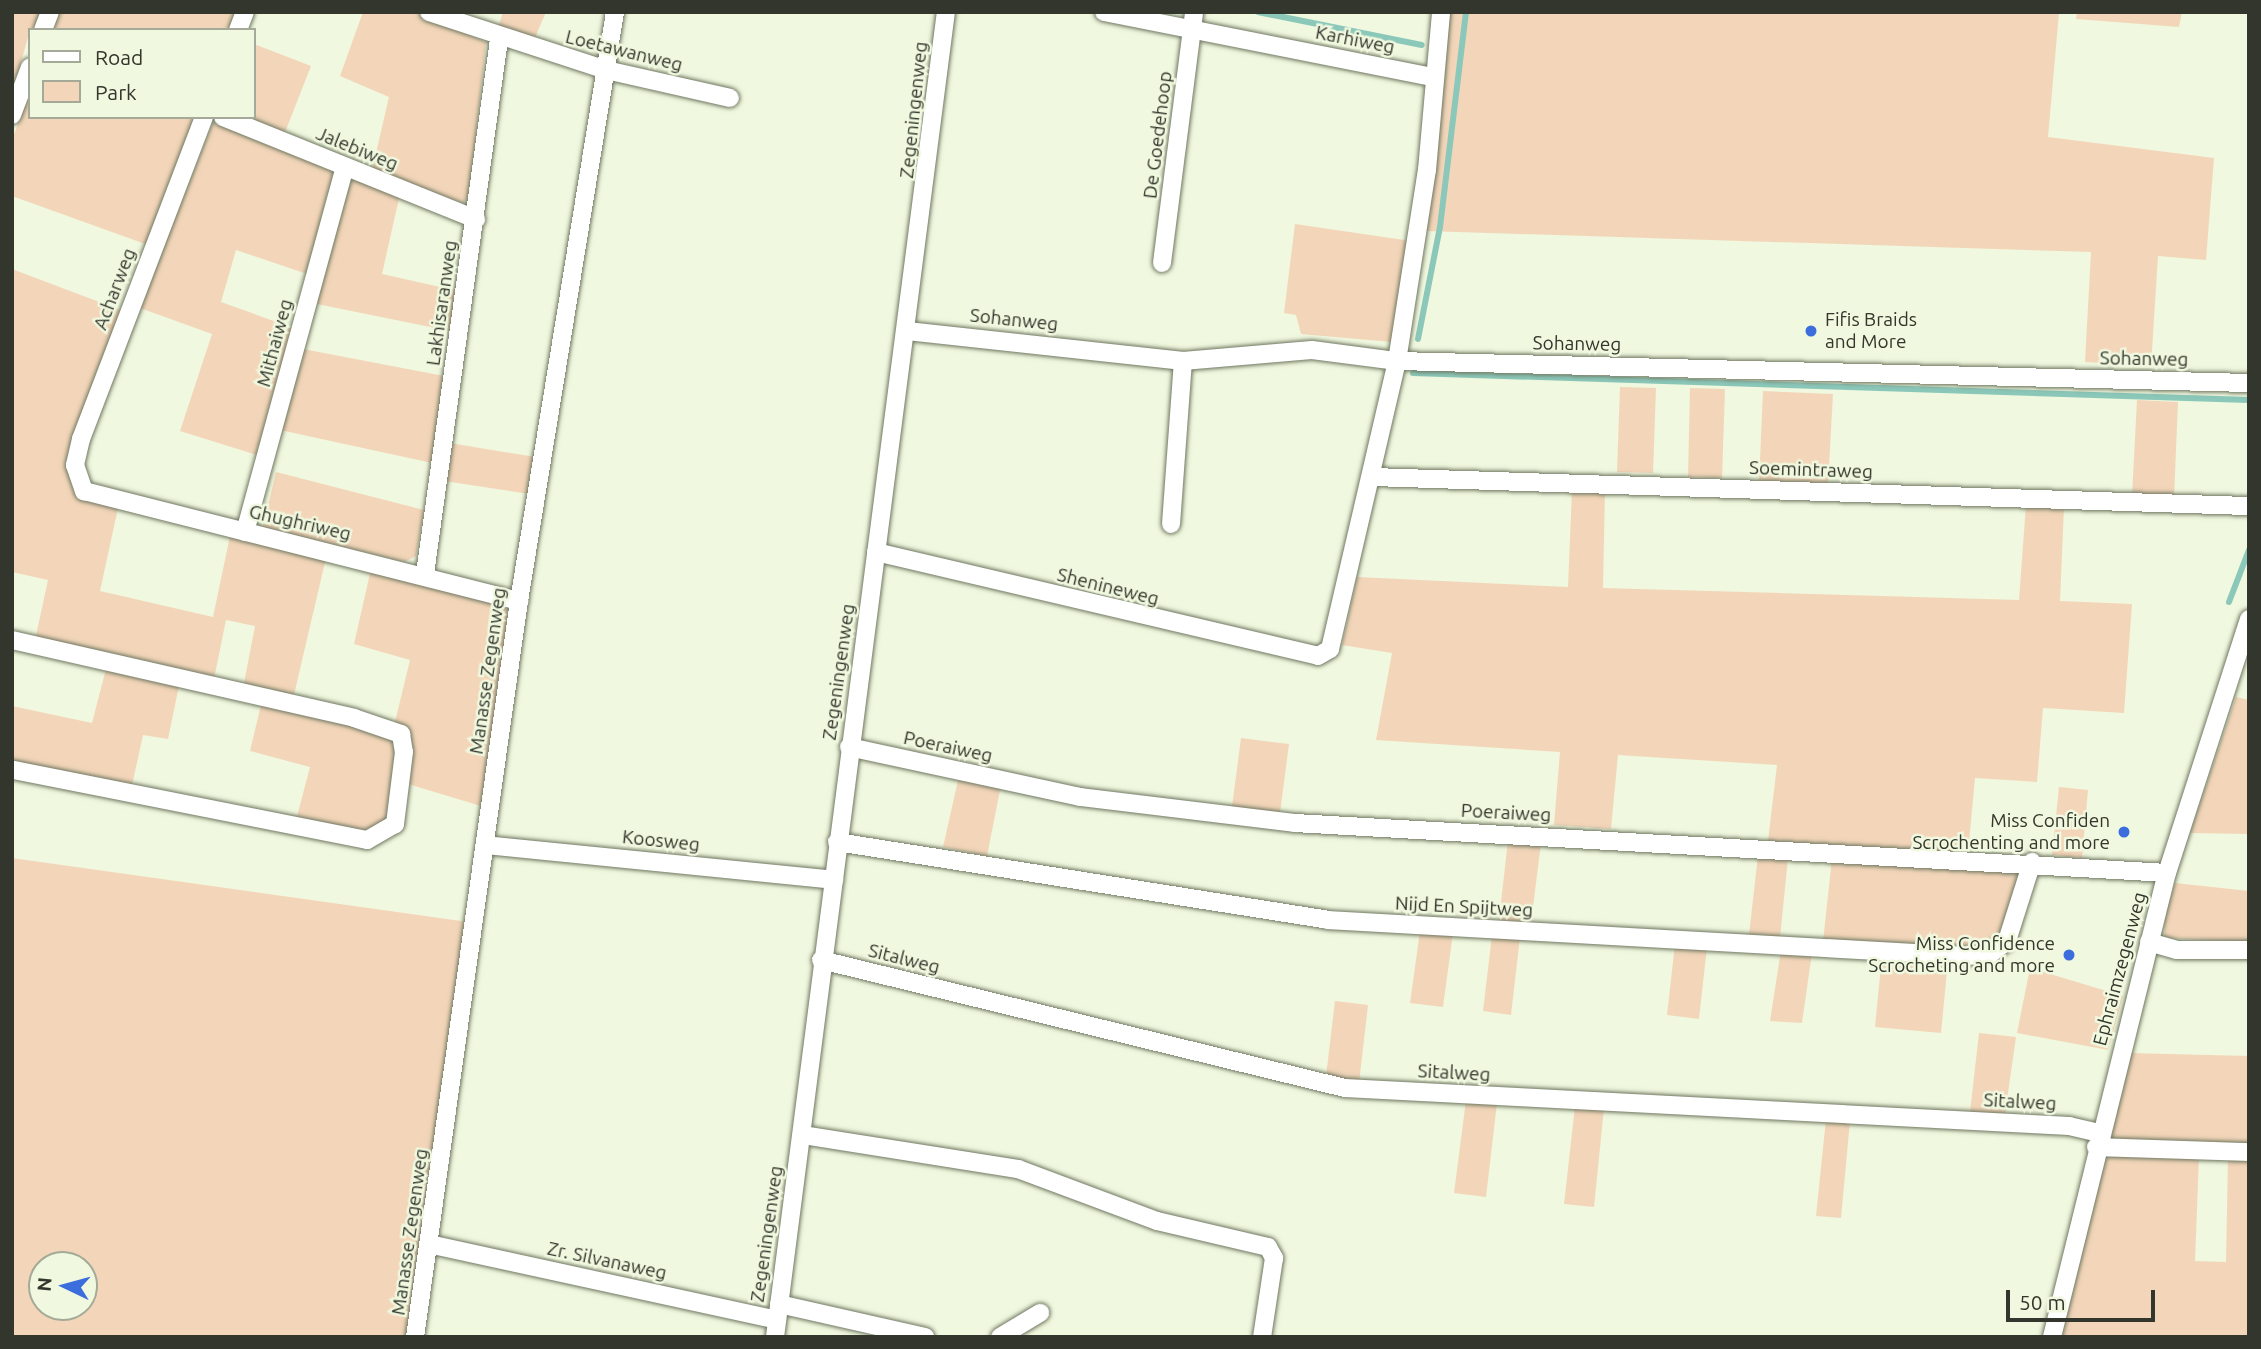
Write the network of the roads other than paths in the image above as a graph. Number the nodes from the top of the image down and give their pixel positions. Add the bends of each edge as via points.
1 (429, 12) edge
2 (615, 12) edge
3 (946, 12) edge
4 (1104, 12) edge
5 (1441, 12) edge
6 (1193, 21) edge
7 (499, 39) junction
8 (606, 71) junction
9 (28, 72) edge
10 (1432, 77) junction
11 (730, 99) dead end
12 (12, 115) edge
13 (203, 119) edge
14 (228, 119) edge
15 (345, 167) junction
16 (476, 219) junction
17 (1162, 263) dead end
18 (907, 331) junction
19 (1183, 361) junction
20 (1397, 361) junction
21 (2249, 383) edge
22 (1373, 477) junction
23 (76, 478) joint
24 (2249, 506) edge
25 (1171, 524) dead end
26 (245, 531) junction
27 (876, 552) junction
28 (425, 574) junction
29 (519, 601) junction
30 (2249, 618) edge
31 (12, 640) edge
32 (849, 747) junction
33 (12, 770) edge
34 (837, 842) junction
35 (485, 845) junction
36 (2032, 862) junction
37 (2167, 873) junction
38 (834, 880) junction
39 (2149, 942) junction
40 (2249, 950) edge
41 (821, 960) junction
42 (803, 1135) junction
43 (2097, 1140) junction
44 (2249, 1152) edge
45 (429, 1244) junction
46 (1040, 1313) dead end
47 (777, 1320) edge
48 (415, 1337) edge
49 (925, 1337) edge
50 (1000, 1337) edge
51 (1262, 1337) edge
52 (2052, 1337) edge

1 - 7 street, Loetawanweg
2 - 8 street, Manasse Zegenweg
3 - 18 street, Zegeningenweg
4 - 6 street, Karhiweg
5 - 10 street
6 - 10 street, Karhiweg
6 - 17 street, De Goedehoop
7 - 8 street, Loetawanweg
7 - 16 street, Lakhisaranweg
8 - 11 street, Loetawanweg
8 - 29 street, Manasse Zegenweg
9 - 12 street
10 - 20 street via 1427,170
13 - 23 street, Acharweg via 92,408
14 - 15 street, Jalebiweg
15 - 16 street, Jalebiweg
15 - 26 street, Mithaiweg
16 - 28 street, Lakhisaranweg
18 - 19 street, Sohanweg
18 - 27 street, Zegeningenweg
19 - 20 street, Sohanweg via 1311,350
19 - 25 street
20 - 21 street, Sohanweg
20 - 22 street
22 - 24 street, Soemintraweg
22 - 27 street, Shenineweg via 1330,649 1318,656
23 - 26 street, Ghughriweg via 84,491
26 - 28 street, Ghughriweg
27 - 32 street, Zegeningenweg
28 - 29 street, Ghughriweg
29 - 35 street, Manasse Zegenweg
30 - 37 street, Ephraimzegenweg
31 - 33 street via 354,718 401,734 404,752 395,824 367,840
32 - 34 street, Zegeningenweg
32 - 36 street, Poeraiweg via 1080,797 1295,823
34 - 36 street, Nijd En Spijtweg via 1327,920 1967,956 1990,954 2007,941
34 - 38 street, Zegeningenweg
35 - 38 street, Koosweg
35 - 45 street, Manasse Zegenweg
36 - 37 street, Poeraiweg
37 - 39 street, Ephraimzegenweg
38 - 41 street, Zegeningenweg
39 - 40 street via 2177,950
39 - 43 street, Ephraimzegenweg
41 - 42 street, Zegeningenweg
41 - 43 street, Sitalweg via 1346,1088 2069,1126
42 - 47 street, Zegeningenweg
42 - 51 street via 1018,1169 1157,1221 1268,1247 1274,1258
43 - 44 street, Sitalweg
43 - 52 street, Ephraimzegenweg
45 - 47 street, Zr. Silvanaweg
45 - 48 street, Manasse Zegenweg
46 - 50 street
47 - 49 street, Zr. Silvanaweg

